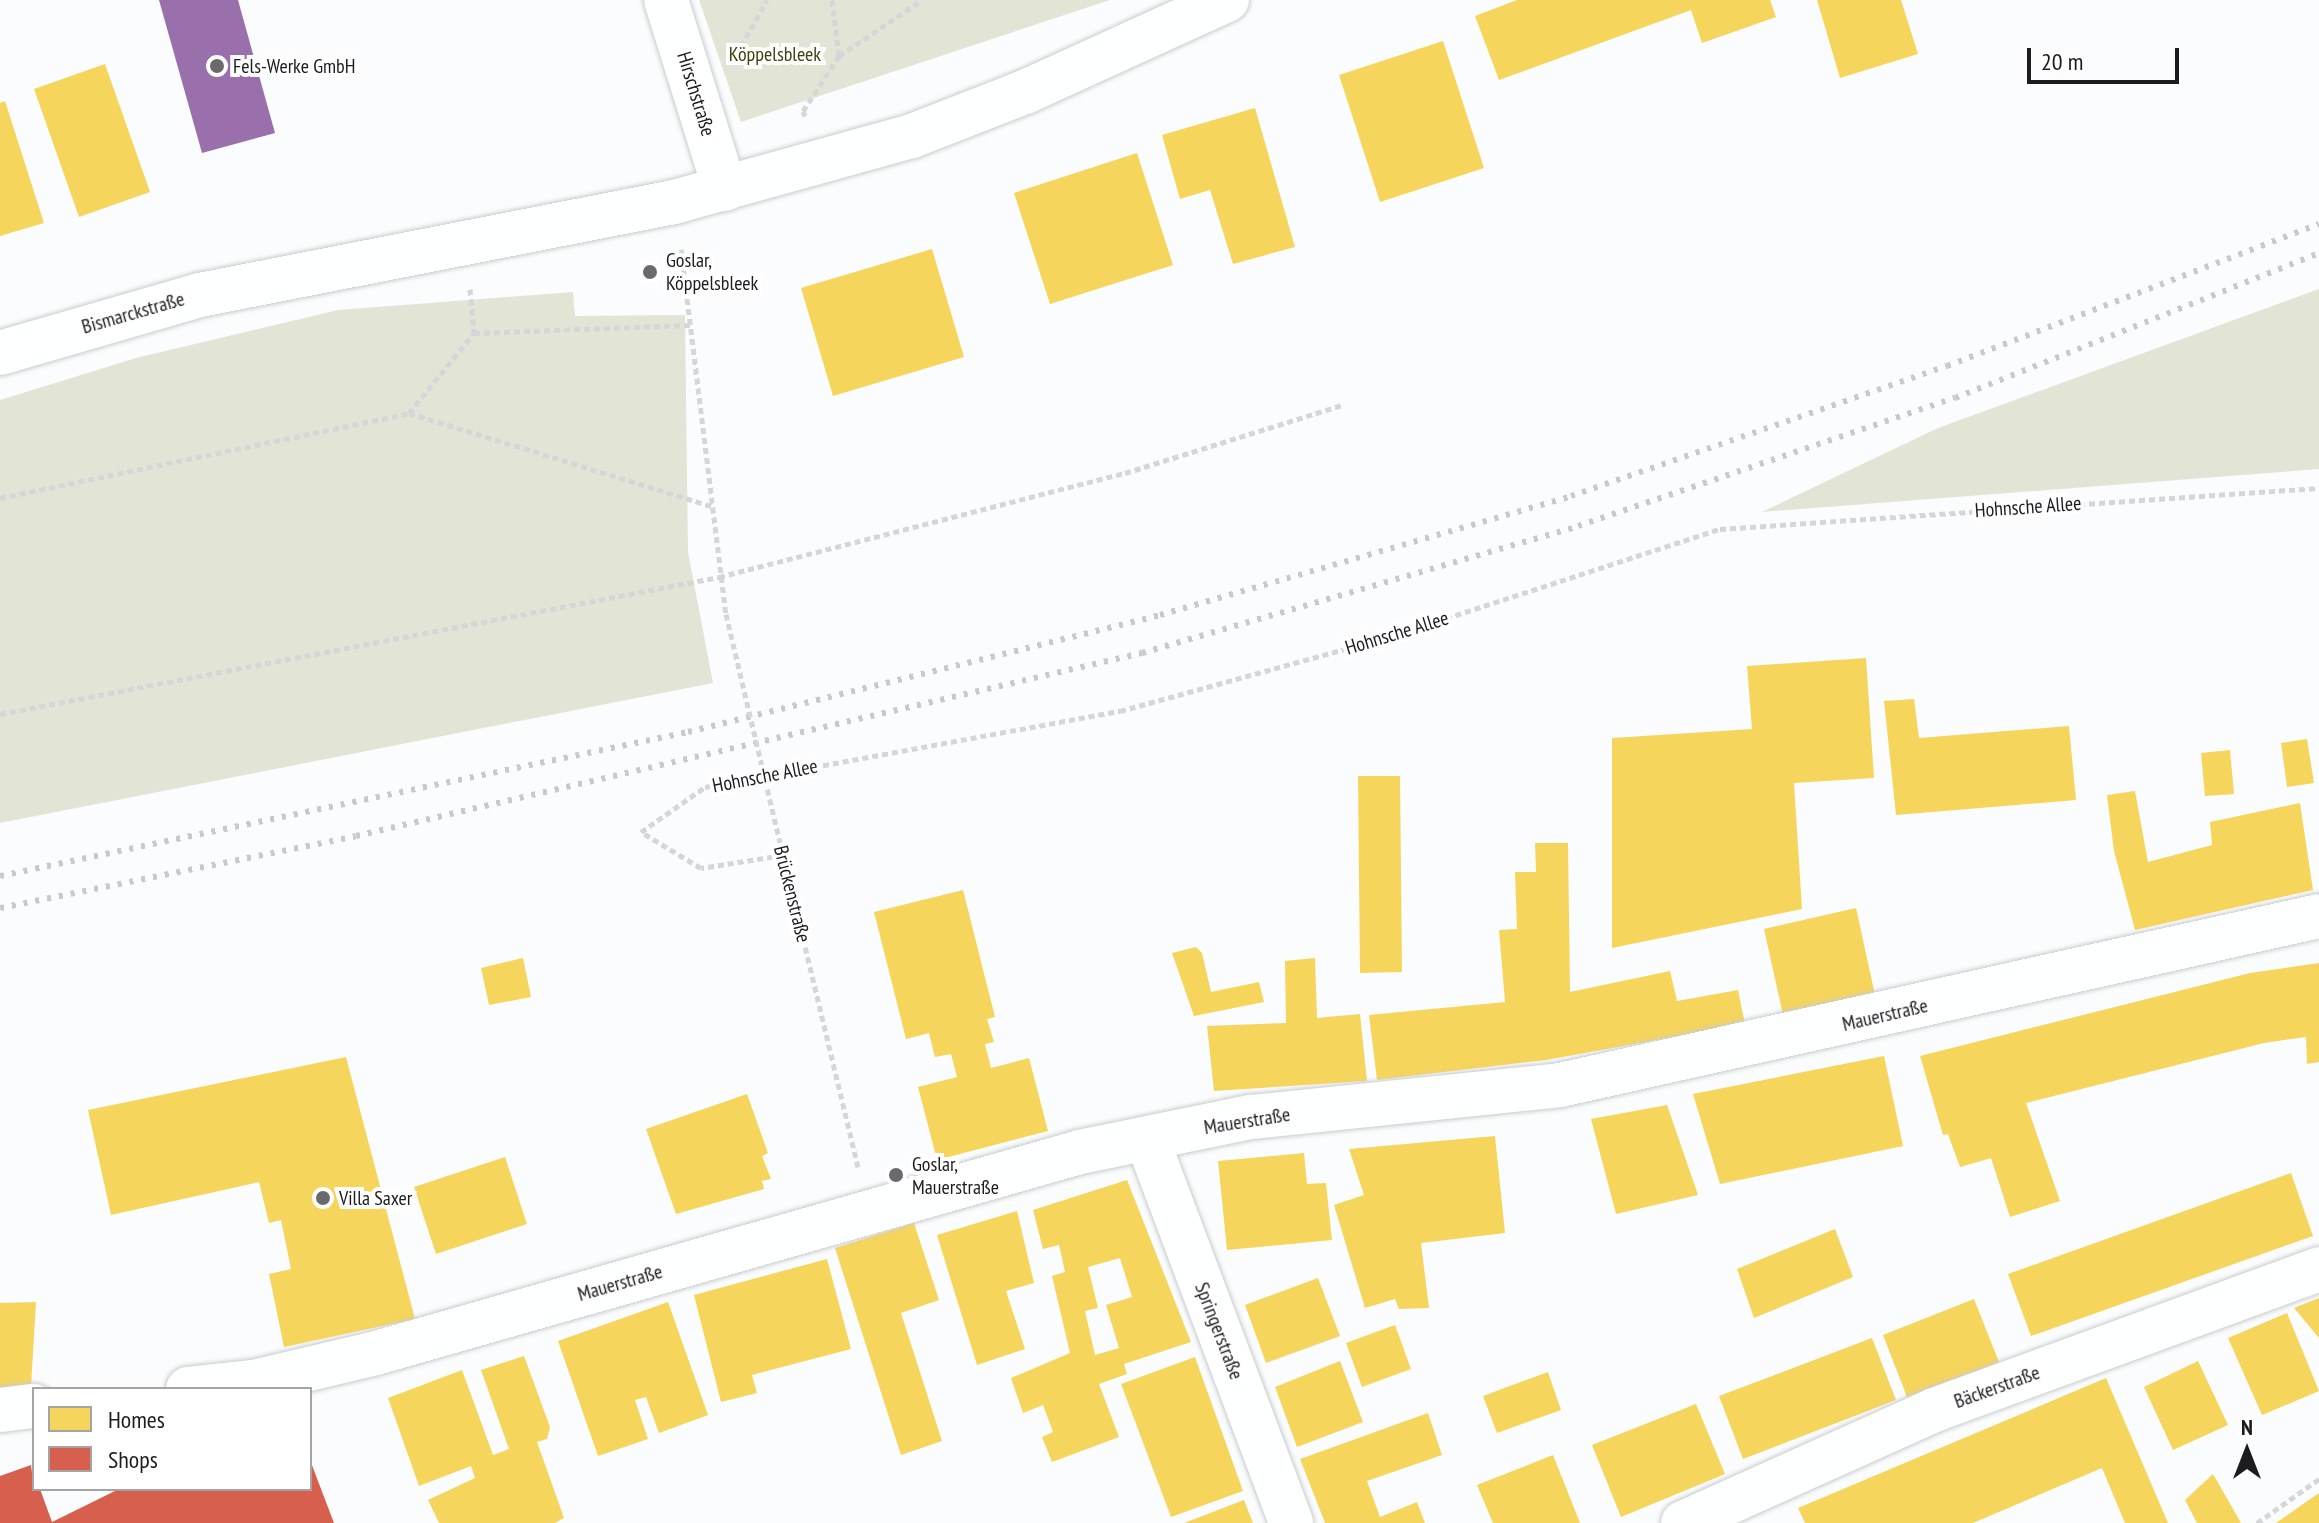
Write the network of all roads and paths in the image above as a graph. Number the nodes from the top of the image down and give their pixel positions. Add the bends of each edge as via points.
1 (666, 0) edge
2 (832, 0) edge
3 (922, 0) edge
4 (1227, 0) edge
5 (839, 56) junction
6 (912, 136) junction
7 (821, 157) junction
8 (725, 189) junction
9 (674, 202) junction
10 (691, 325) junction
11 (0, 353) edge
12 (1342, 405) dead end
13 (409, 413) junction
14 (2319, 488) edge
15 (0, 498) edge
16 (714, 507) junction
17 (719, 577) junction
18 (0, 714) edge
19 (783, 855) junction
20 (2319, 916) edge
21 (1147, 1139) junction
22 (868, 1211) junction
23 (2319, 1269) edge
24 (207, 1387) edge
25 (32, 1406) edge
26 (0, 1410) edge
27 (2319, 1479) edge
28 (1291, 1523) edge
29 (1683, 1523) edge
30 (2257, 1523) edge

1 - 8 street, Hirschstraße
2 - 5 path
3 - 5 path
4 - 6 street via 1025,92
5 - 7 path via 803,111
6 - 7 street
6 - 8 street via 870,163 830,178
7 - 8 street
8 - 9 street, Bismarckstraße
9 - 10 path, Brückenstraße
9 - 11 street, Bismarckstraße via 268,281 121,315
10 - 13 path via 474,333
10 - 16 path, Brückenstraße
12 - 17 path via 1125,473
13 - 15 path
13 - 16 path
14 - 19 path, Hohnsche Allee via 1720,529 1389,637 1120,711 705,787 641,832 701,868
16 - 17 path, Brückenstraße
17 - 18 path
17 - 19 path, Brückenstraße, bridge
19 - 22 path, Brückenstraße
20 - 21 street, Mauerstraße via 1560,1085 1251,1117
21 - 22 street, Mauerstraße via 1080,1152
21 - 28 street, Springerstraße
22 - 24 street, Mauerstraße via 376,1353 254,1382
23 - 29 street, Bäckerstraße via 1934,1410
25 - 26 street
27 - 30 path

